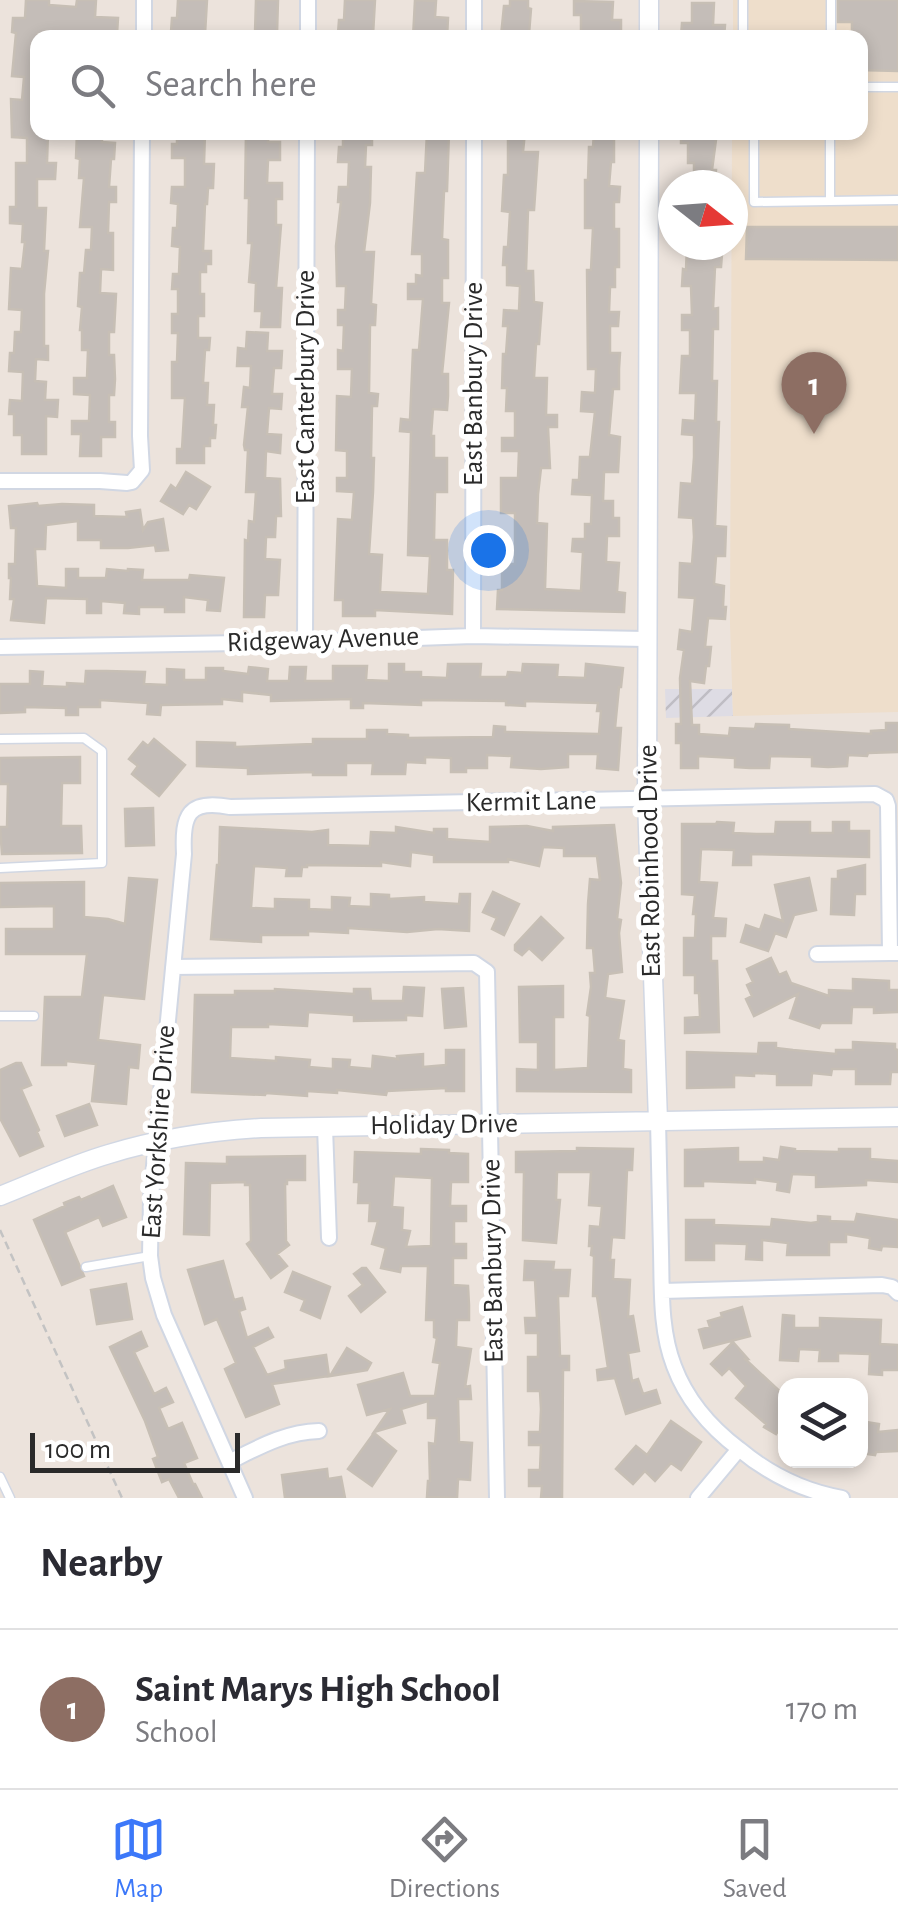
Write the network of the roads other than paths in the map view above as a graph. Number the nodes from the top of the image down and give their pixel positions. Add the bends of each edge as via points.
1 (144, 0) edge
2 (308, 0) edge
3 (474, 0) edge
4 (649, 0) edge
5 (743, 0) edge
6 (831, 0) edge
7 (144, 30) edge
8 (308, 30) edge
9 (474, 30) edge
10 (649, 30) edge
11 (743, 30) edge
12 (830, 30) edge
13 (868, 87) edge
14 (898, 87) edge
15 (142, 140) edge
16 (308, 140) edge
17 (474, 140) edge
18 (649, 140) edge
19 (754, 140) edge
20 (830, 140) edge
21 (898, 200) edge
22 (830, 201) junction
23 (0, 481) edge
24 (472, 636) junction
25 (646, 639) junction
26 (305, 642) junction
27 (0, 647) edge
28 (0, 739) edge
29 (647, 800) junction
30 (194, 810) joint
31 (0, 868) edge
32 (894, 953) edge
33 (817, 954) dead end
34 (173, 967) junction
35 (0, 1016) edge
36 (34, 1016) dead end
37 (898, 1117) edge
38 (658, 1121) junction
39 (491, 1124) junction
40 (325, 1127) junction
41 (156, 1142) junction
42 (2, 1189) edge
43 (329, 1238) dead end
44 (150, 1256) junction
45 (86, 1267) dead end
46 (662, 1291) junction
47 (898, 1293) edge
48 (319, 1431) dead end
49 (739, 1449) junction
50 (229, 1462) junction
51 (0, 1477) edge
52 (10, 1498) edge
53 (246, 1498) edge
54 (498, 1498) edge
55 (698, 1498) edge
56 (842, 1498) edge

1 - 7 street
2 - 8 street
3 - 9 street
4 - 10 street
5 - 11 lane
6 - 12 lane
13 - 14 lane
15 - 23 street via 142,470 127,483
16 - 26 street, East Canterbury Drive
17 - 24 street, East Banbury Drive
18 - 25 street, East Robinhood Drive
19 - 22 lane via 754,202
20 - 22 lane
21 - 22 lane
24 - 25 street, Ridgeway Avenue
24 - 26 street, Ridgeway Avenue
25 - 29 street, East Robinhood Drive
26 - 27 street, Ridgeway Avenue
28 - 31 lane via 84,738 102,751 102,863
29 - 30 street, Kermit Lane via 204,804
29 - 32 street, Kermit Lane via 870,793 886,800
29 - 38 street, East Robinhood Drive
30 - 34 street, East Yorkshire Drive via 184,822
32 - 33 street
34 - 39 street, East Banbury Drive via 481,966 489,979
34 - 41 street, East Yorkshire Drive
35 - 36 lane
37 - 38 street, Holiday Drive
38 - 39 street, Holiday Drive
38 - 46 street, East Robinhood Drive
39 - 40 street, Holiday Drive
39 - 54 street, East Banbury Drive
40 - 41 street, Holiday Drive via 224,1130
40 - 43 street
41 - 42 street, Holiday Drive
41 - 44 street, East Yorkshire Drive
44 - 45 lane
44 - 50 street, East Yorkshire Drive via 164,1315
46 - 47 street via 882,1285
46 - 49 street, East Robinhood Drive via 681,1382 699,1412
48 - 50 street via 285,1435
49 - 55 street
49 - 56 street, East Robinhood Drive via 795,1484
50 - 53 street, East Yorkshire Drive
51 - 52 lane

